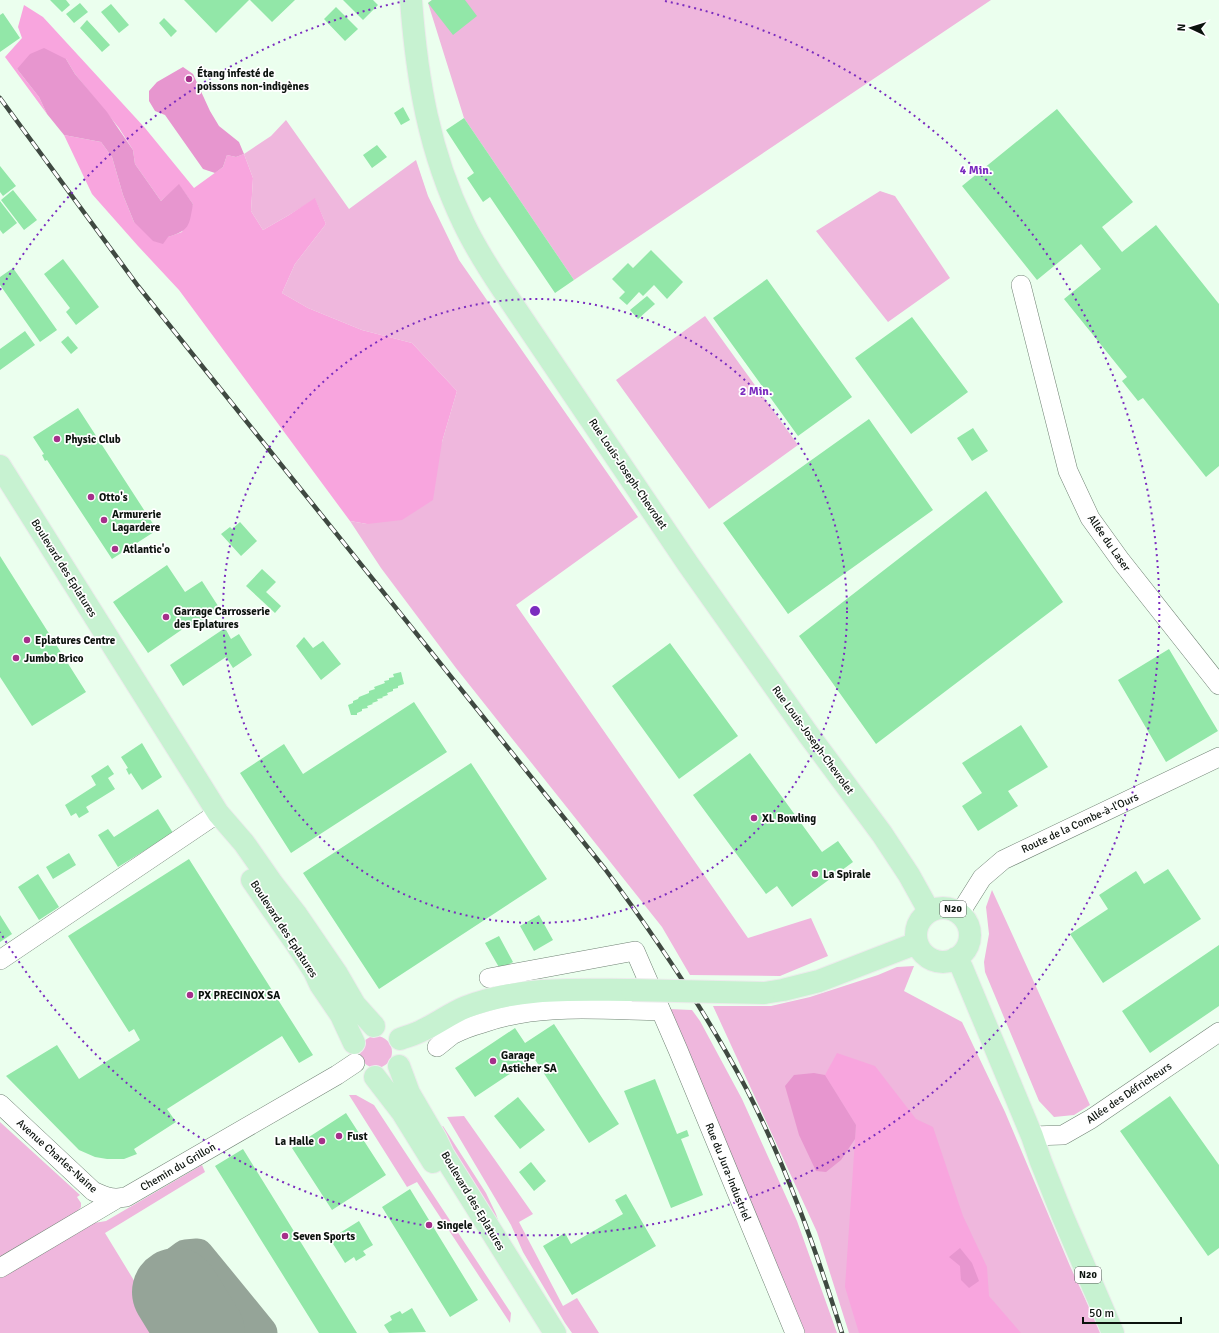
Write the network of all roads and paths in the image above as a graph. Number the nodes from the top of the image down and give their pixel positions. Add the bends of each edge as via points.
1 (413, 2) edge
2 (1021, 285) dead end
3 (0, 466) edge
4 (1219, 685) edge
5 (1219, 757) edge
6 (218, 813) junction
7 (930, 911) junction
8 (960, 913) junction
9 (917, 943) junction
10 (956, 958) junction
11 (0, 960) edge
12 (489, 978) dead end
13 (662, 1011) junction
14 (374, 1026) junction
15 (1219, 1032) edge
16 (400, 1039) junction
17 (437, 1047) dead end
18 (354, 1053) junction
19 (399, 1066) junction
20 (376, 1077) junction
21 (0, 1104) edge
22 (1032, 1136) junction
23 (118, 1198) junction
24 (0, 1268) edge
25 (540, 1333) edge
26 (555, 1333) edge
27 (795, 1333) edge
28 (1113, 1333) edge

1 - 7 main road, Rue Louis-Joseph-Chevrolet / N20 via 417,63 431,136 451,196 478,251 693,570 882,834
2 - 4 street, Allée du Laser via 1068,471 1090,518
3 - 6 main road, Boulevard des Eplatures
5 - 8 street, Route de la Combe-à-l'Ours via 1003,860 982,878
6 - 11 street
6 - 14 main road, Boulevard des Eplatures via 244,843 296,914 355,1005
6 - 18 main road, Boulevard des Eplatures via 227,839 238,859 341,1015
7 - 8 main road, N20 via 942,907
7 - 9 main road, N20 via 924,914 917,925
8 - 10 main road, N20 via 970,933 967,948
9 - 10 main road via 920,950 933,960 949,962
9 - 16 main road, bridge via 819,981 764,993 553,989 516,993 474,1004 423,1031
10 - 22 main road, N20
12 - 13 street, Rue du Jura-Industriel via 636,951
13 - 17 street via 535,1011 493,1019 470,1027
13 - 27 street, Rue du Jura-Industriel
14 - 16 main road via 389,1028
14 - 18 main road via 364,1030 356,1038
15 - 22 street, Allée des Défricheurs via 1071,1131 1058,1136
16 - 19 main road via 404,1050
18 - 20 main road via 362,1071
18 - 23 street, Chemin du Grillon via 337,1075 126,1197
19 - 20 main road via 391,1074
19 - 26 main road, Boulevard des Eplatures via 409,1093 443,1154
20 - 25 main road, Boulevard des Eplatures via 402,1112
21 - 23 street, Avenue Charles-Naine via 93,1191 112,1199
22 - 28 main road, N20 via 1063,1217
23 - 24 street, Chemin du Grillon

